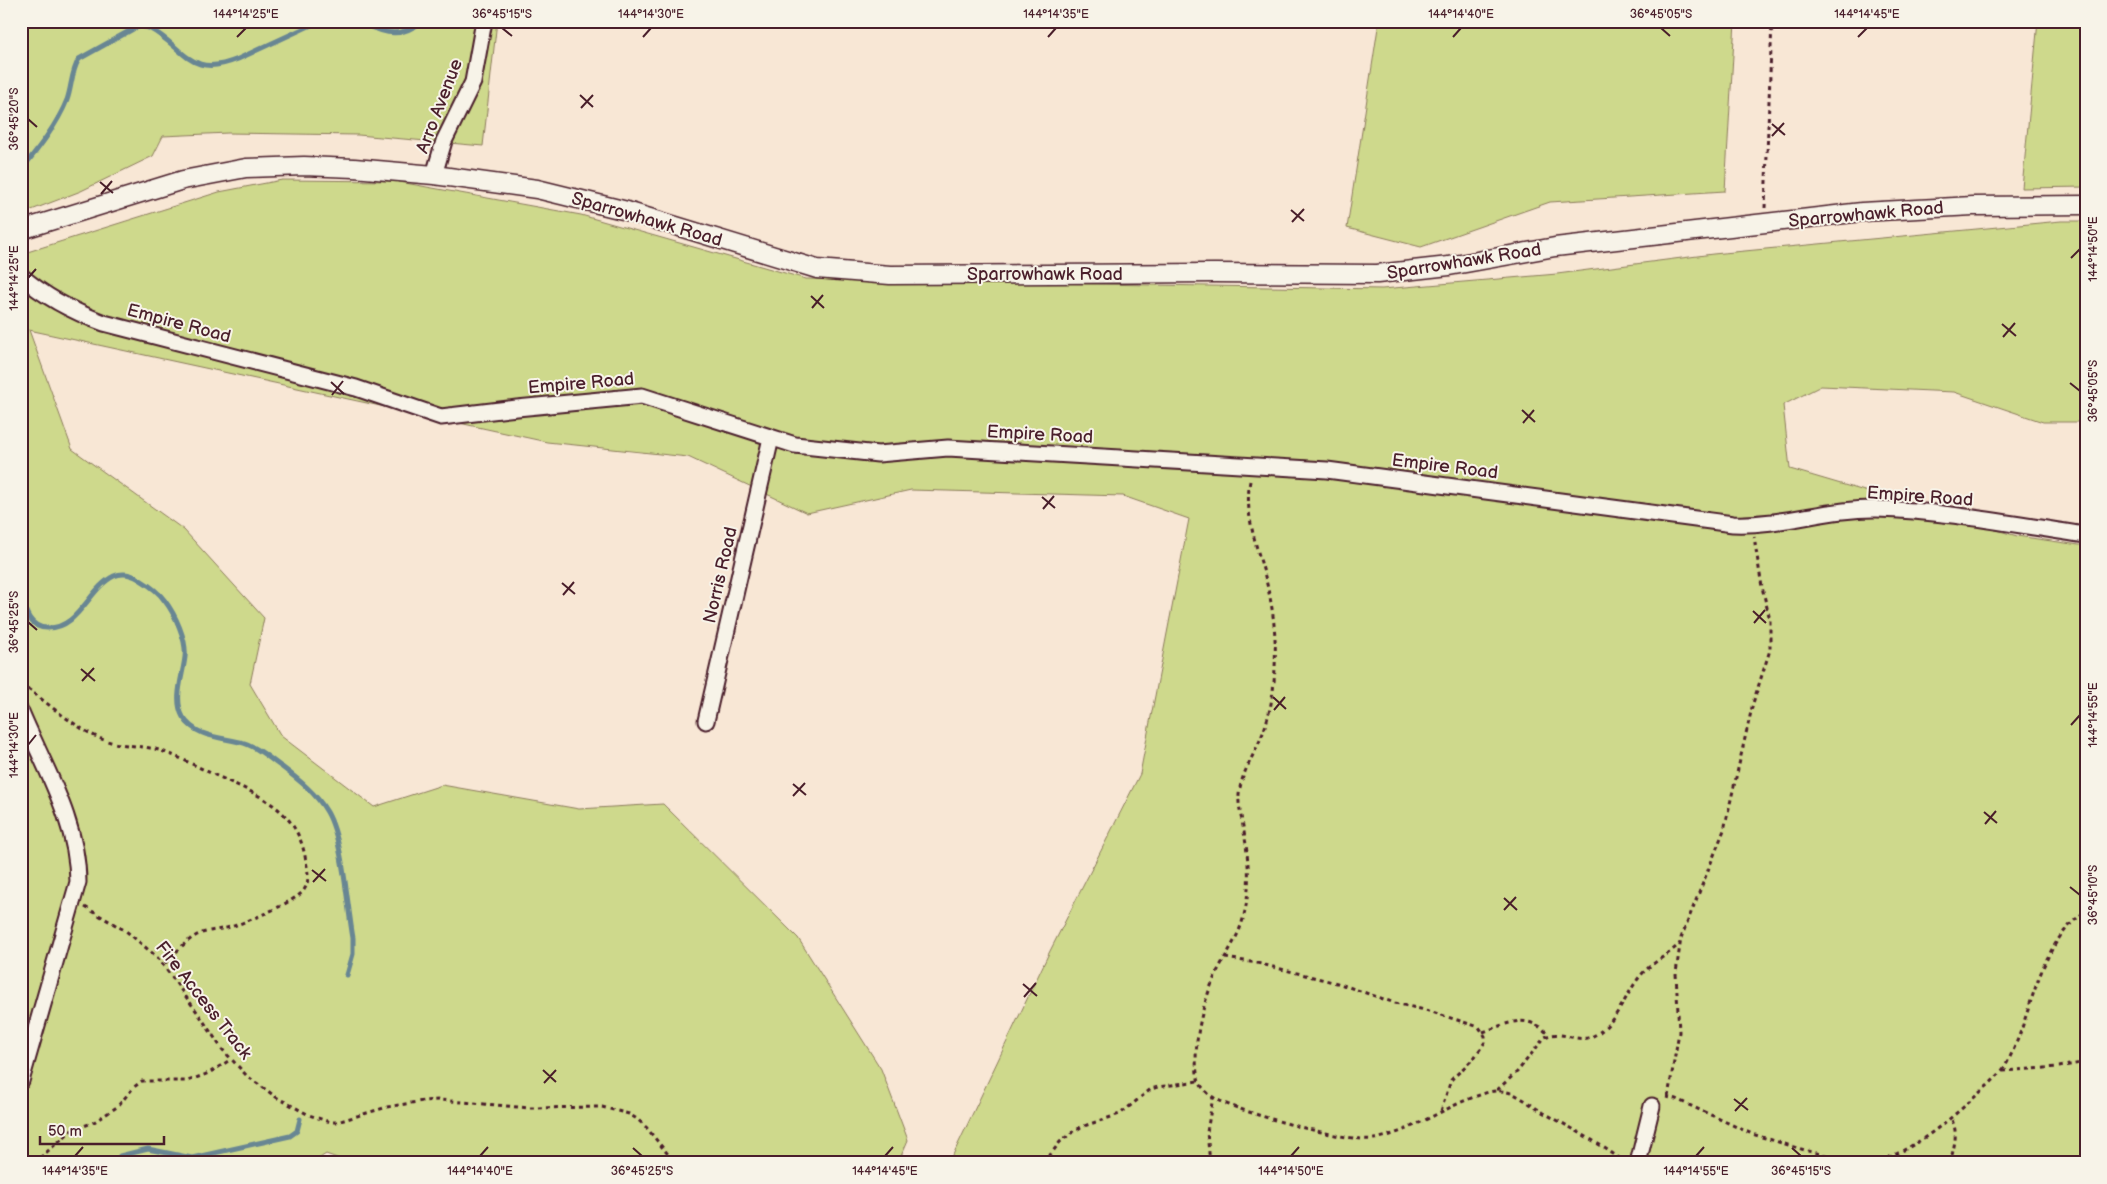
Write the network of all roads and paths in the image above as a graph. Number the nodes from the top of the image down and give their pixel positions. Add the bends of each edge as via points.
1 (484, 21) edge
2 (1772, 21) edge
3 (434, 175) junction
4 (2086, 205) edge
5 (1764, 224) junction
6 (21, 230) edge
7 (21, 276) edge
8 (771, 438) junction
9 (1253, 465) junction
10 (1752, 524) junction
11 (2086, 535) edge
12 (21, 684) edge
13 (21, 712) edge
14 (706, 720) dead end
15 (73, 902) junction
16 (2086, 911) edge
17 (1680, 942) junction
18 (1225, 958) junction
19 (163, 965) junction
20 (1483, 1032) junction
21 (1549, 1035) junction
22 (230, 1060) junction
23 (2086, 1062) edge
24 (2002, 1071) junction
25 (21, 1081) edge
26 (1198, 1081) junction
27 (1496, 1091) junction
28 (1214, 1097) junction
29 (1668, 1097) junction
30 (1652, 1106) joint
31 (1441, 1111) junction
32 (1951, 1118) junction
33 (34, 1163) edge
34 (676, 1163) edge
35 (1044, 1163) edge
36 (1210, 1163) edge
37 (1626, 1163) edge
38 (1638, 1163) edge
39 (1860, 1163) edge
40 (1873, 1163) edge
41 (1950, 1163) edge

1 - 3 street, Arro Avenue via 473,82 444,141
2 - 5 path
3 - 5 street, Sparrowhawk Road via 563,194 817,269 882,274 1377,274 1449,266 1555,247
3 - 6 street, Sparrowhawk Road via 329,166 246,168 184,180
4 - 5 street, Sparrowhawk Road via 1872,211
7 - 8 street, Empire Road via 71,309 104,323 356,388 441,418 642,396
8 - 9 street, Empire Road via 795,446 878,454 948,448
8 - 14 street, Norris Road
9 - 10 street, Empire Road via 1327,470
9 - 18 path via 1248,508 1273,616 1273,690 1266,724 1241,783 1240,809 1248,895 1243,921
10 - 11 street, Empire Road via 1876,509 1966,516
10 - 17 path via 1770,620 1770,650 1724,830
12 - 19 path via 94,736 166,753 264,797 284,813 298,836 304,849 308,877 300,894 288,903 244,922 200,934
13 - 15 street via 65,813 74,842 78,882
15 - 19 path, Fire Access Track via 126,931
15 - 25 street
16 - 24 path via 2064,931 2050,955
17 - 21 path via 1640,976 1602,1030 1580,1039
17 - 29 path via 1676,973 1679,1032
18 - 20 path via 1337,983 1470,1024
18 - 26 path via 1203,1010
19 - 22 path, Fire Access Track
20 - 21 path via 1520,1020 1536,1025
20 - 31 path via 1485,1042 1481,1050 1451,1080
21 - 27 path
22 - 33 path via 188,1081 142,1081 117,1107 94,1122 71,1131
22 - 34 path, Fire Access Track via 276,1097 330,1122 423,1100 529,1108 583,1106 618,1110 646,1127
23 - 24 path
24 - 32 path
26 - 28 path
26 - 35 path via 1158,1087 1120,1114 1081,1127 1060,1142
27 - 31 path
27 - 37 path via 1519,1097 1594,1140
28 - 31 path via 1267,1117 1361,1140 1388,1135
28 - 36 path via 1207,1132
29 - 30 path via 1656,1100
29 - 39 path via 1752,1134
30 - 38 street
32 - 40 path via 1915,1144
32 - 41 path via 1956,1136

